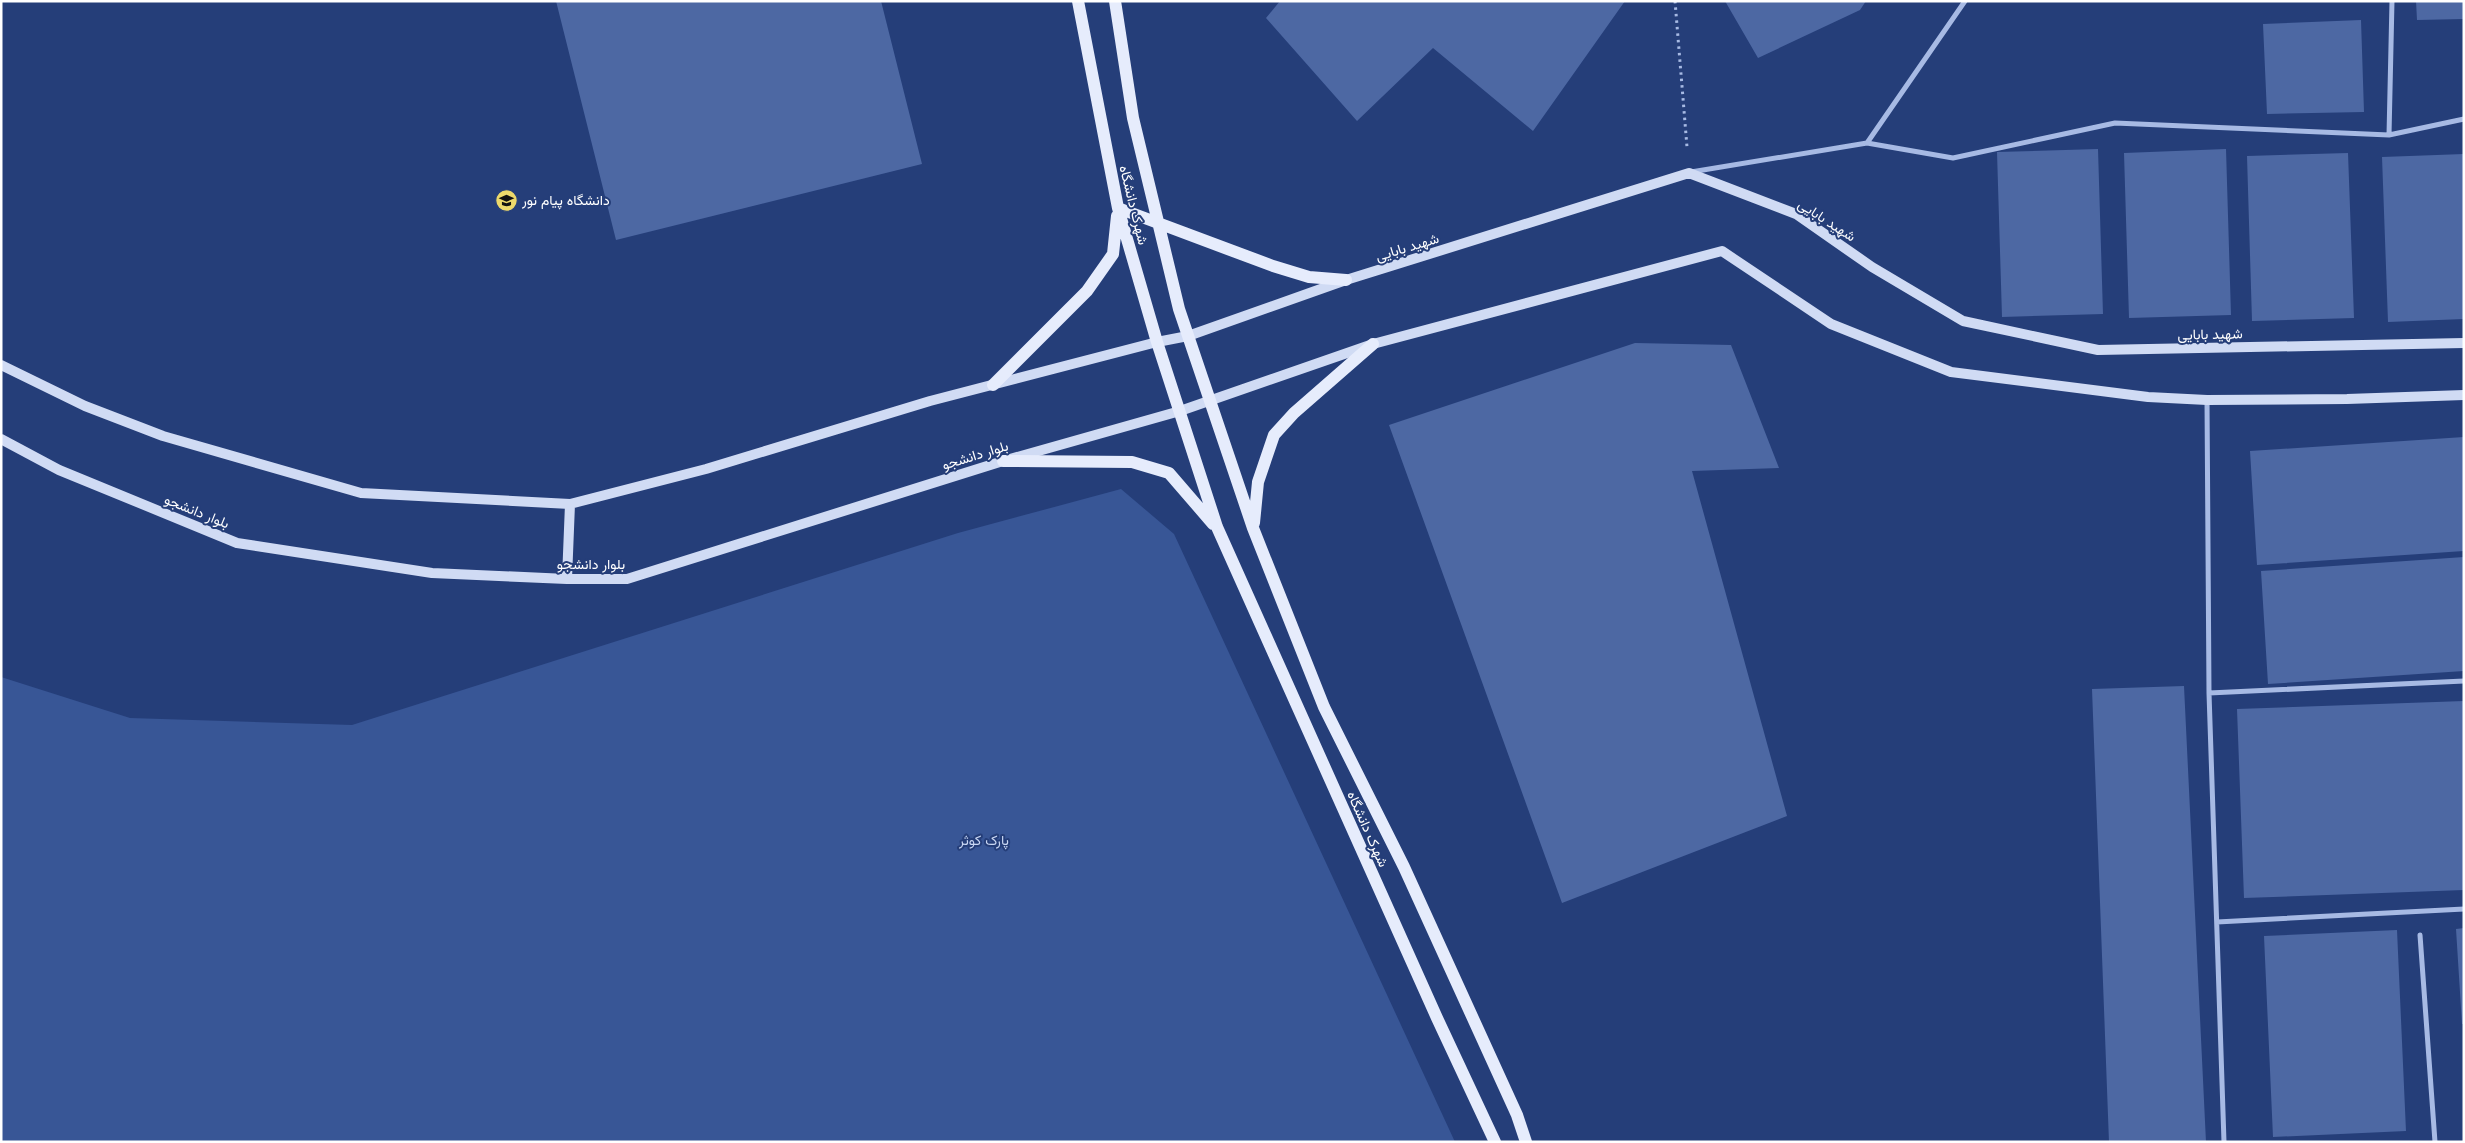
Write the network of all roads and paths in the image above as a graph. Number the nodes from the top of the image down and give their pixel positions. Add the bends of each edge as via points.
1 (1078, 1) edge
2 (1115, 1) edge
3 (1675, 1) edge
4 (1965, 1) edge
5 (2392, 1) edge
6 (2464, 119) edge
7 (2389, 135) junction
8 (1868, 144) junction
9 (1689, 173) junction
10 (1118, 208) junction
11 (1159, 224) junction
12 (1346, 280) junction
13 (1188, 336) junction
14 (1157, 342) junction
15 (2464, 343) edge
16 (1373, 344) junction
17 (1, 365) edge
18 (992, 385) junction
19 (2464, 395) edge
20 (1210, 400) junction
21 (2207, 400) junction
22 (1180, 410) junction
23 (1, 439) edge
24 (1003, 460) junction
25 (570, 504) junction
26 (1217, 528) junction
27 (1253, 528) junction
28 (567, 579) junction
29 (2464, 681) edge
30 (2209, 693) junction
31 (2464, 909) edge
32 (2217, 922) junction
33 (2420, 935) dead end
34 (1495, 1142) edge
35 (1526, 1142) edge
36 (2224, 1142) edge
37 (2435, 1142) edge

1 - 10 main road, شهرک دانشگاه
2 - 11 main road via 1133,118
3 - 9 path
4 - 8 street
5 - 7 street
6 - 7 street
7 - 8 street via 2115,123 1953,158
8 - 9 street
9 - 12 main road, شهید بابایی
9 - 15 main road, شهید بابایی via 1796,214 1872,267 1963,321 2098,350
10 - 11 main road
10 - 14 main road, شهرک دانشگاه
10 - 18 main road via 1113,254 1087,290
11 - 12 main road via 1273,266 1310,277
11 - 13 main road
12 - 13 main road, شهید بابایی
13 - 14 main road, شهید بابایی
13 - 20 main road
14 - 18 main road
14 - 22 main road, شهرک دانشگاه
16 - 20 main road
16 - 21 main road via 1722,251 1831,324 1951,372 2148,397
16 - 27 main road via 1294,413 1274,435 1258,482
17 - 25 main road via 85,406 163,436 361,492
18 - 25 main road via 930,400 706,469
19 - 21 main road via 2347,400
20 - 22 main road
20 - 27 main road
21 - 30 street
22 - 24 main road, بلوار دانشجو
22 - 26 main road, شهرک دانشگاه
23 - 28 main road, بلوار دانشجو via 59,470 237,542 432,573
24 - 26 main road via 1132,462 1169,473
24 - 28 main road, بلوار دانشجو via 627,579
25 - 28 main road
26 - 34 main road, شهرک دانشگاه via 1432,1009
27 - 35 main road via 1324,707 1404,866 1517,1115
29 - 30 street
30 - 32 street
31 - 32 street
32 - 36 street
33 - 37 street

